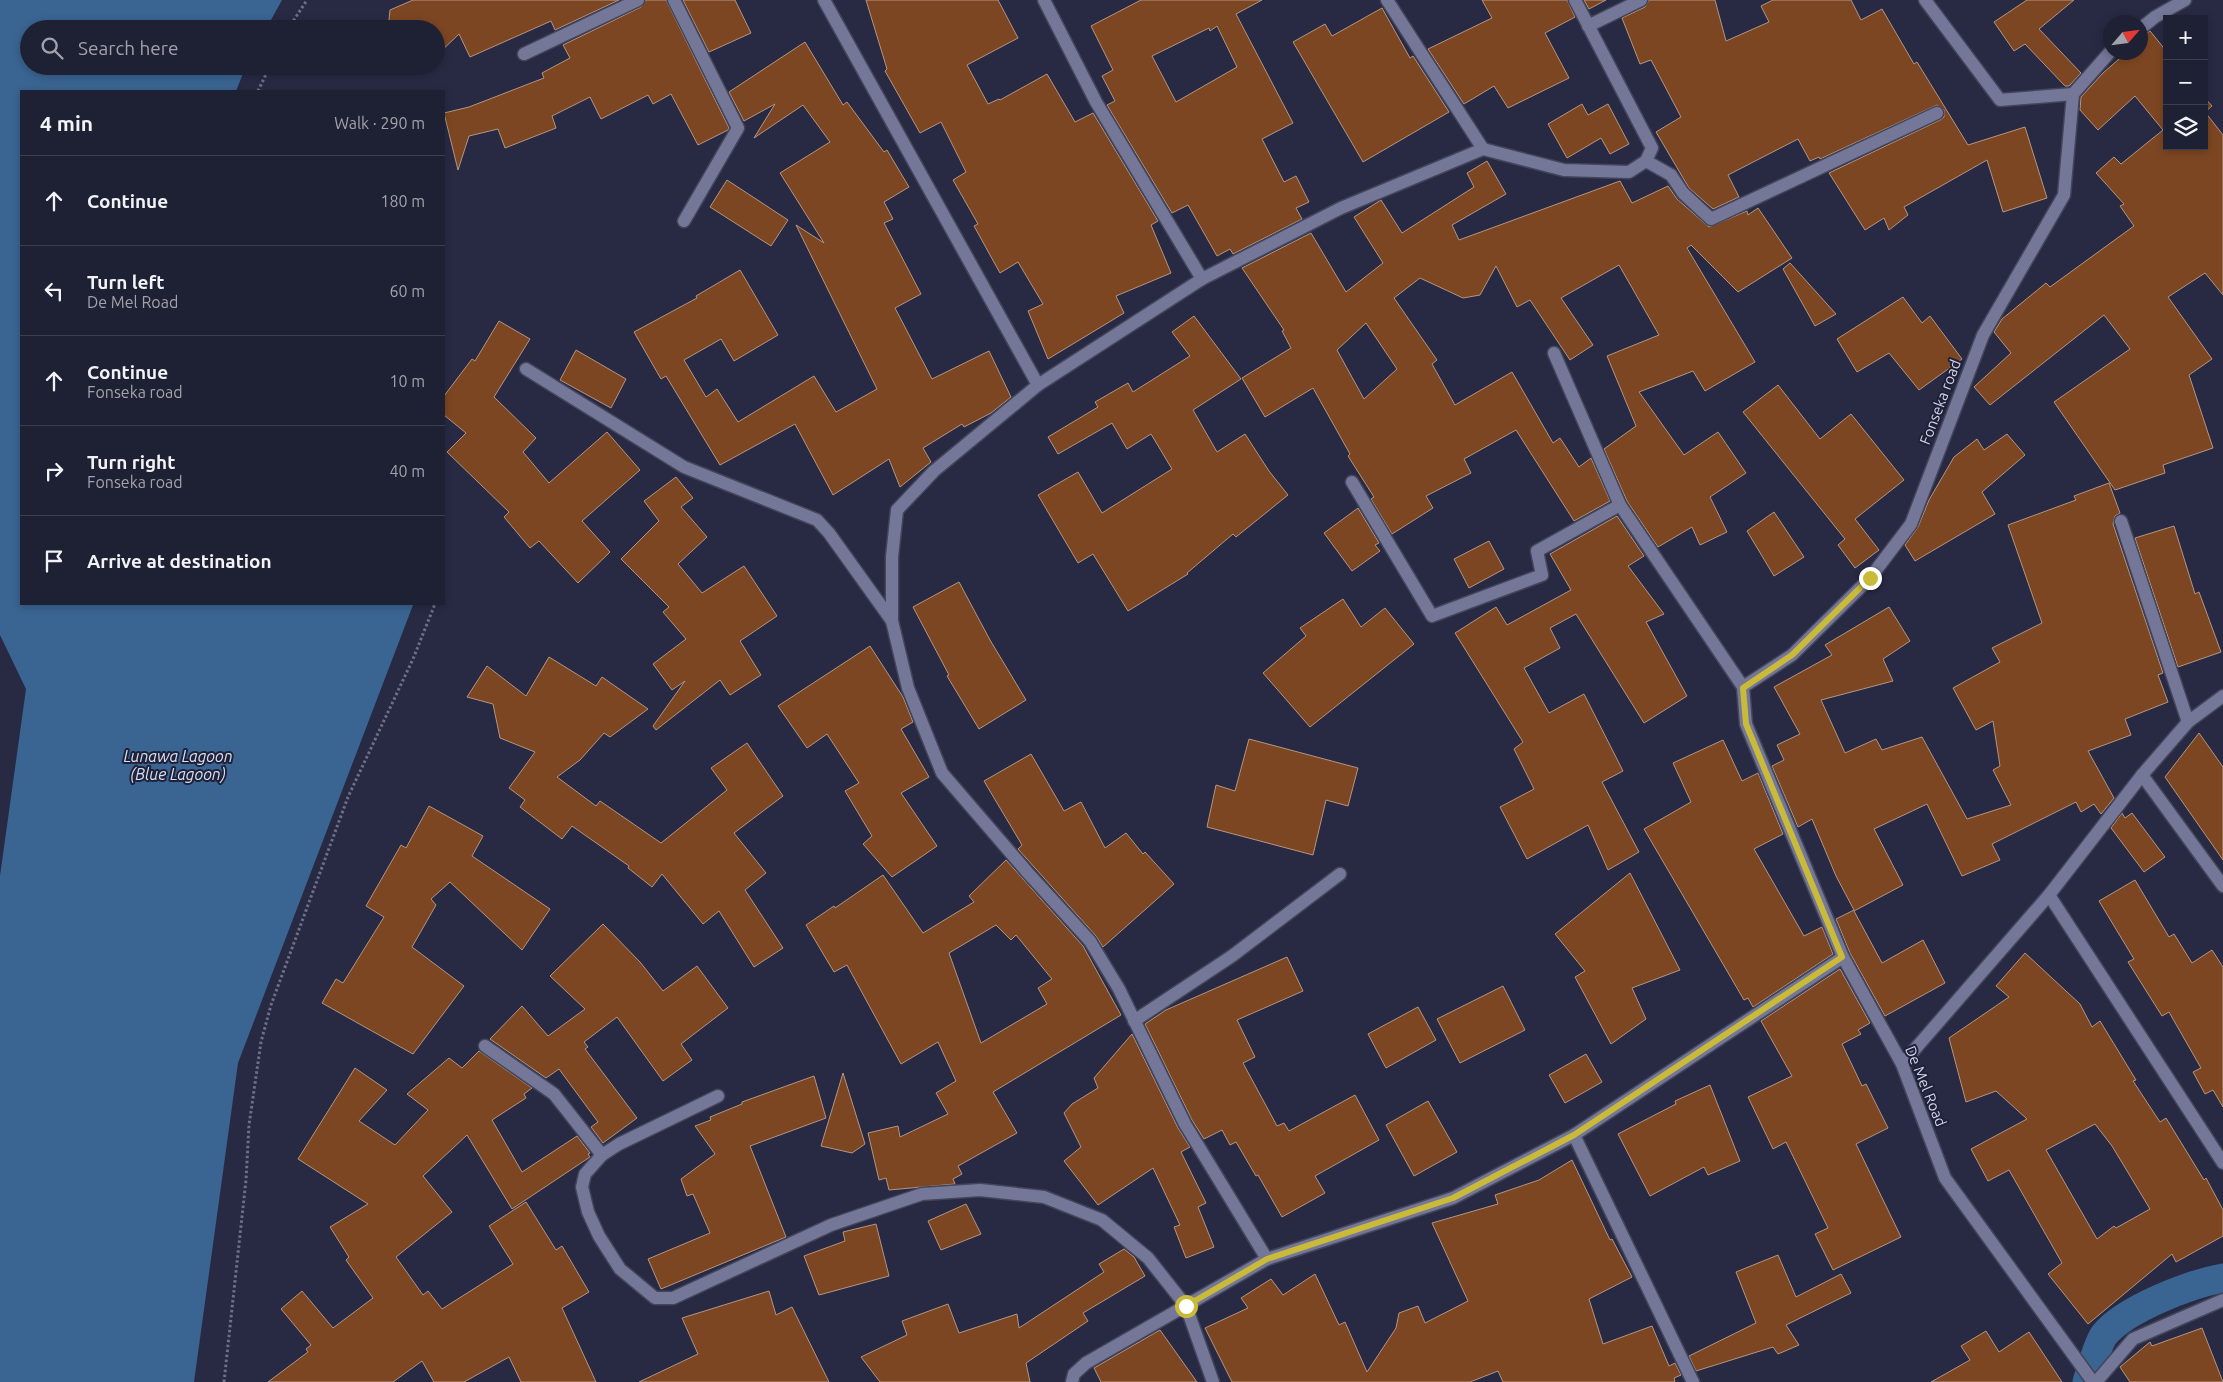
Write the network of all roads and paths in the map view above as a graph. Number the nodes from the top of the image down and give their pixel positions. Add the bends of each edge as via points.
1 (307, 0) edge
2 (638, 0) edge
3 (674, 0) edge
4 (824, 0) edge
5 (1044, 0) edge
6 (1387, 0) edge
7 (1574, 0) edge
8 (1641, 0) edge
9 (1925, 0) edge
10 (2185, 0) edge
11 (294, 20) edge
12 (2148, 23) edge
13 (1588, 26) junction
14 (524, 54) dead end
15 (2103, 60) edge
16 (266, 75) edge
17 (258, 90) edge
18 (2073, 94) junction
19 (1936, 113) dead end
20 (1483, 150) junction
21 (1646, 161) junction
22 (684, 222) dead end
23 (1202, 279) junction
24 (1554, 353) dead end
25 (526, 369) dead end
26 (1038, 385) junction
27 (1352, 482) dead end
28 (1620, 505) junction
29 (2121, 521) dead end
30 (435, 605) edge
31 (892, 621) junction
32 (1743, 688) junction
33 (2223, 696) edge
34 (2188, 722) junction
35 (2142, 775) junction
36 (1340, 874) dead end
37 (2223, 886) edge
38 (2049, 895) junction
39 (1842, 957) junction
40 (1134, 1021) junction
41 (485, 1046) dead end
42 (1902, 1064) junction
43 (718, 1096) dead end
44 (1574, 1135) junction
45 (602, 1155) junction
46 (2223, 1163) edge
47 (1267, 1259) junction
48 (2223, 1300) edge
49 (1186, 1306) junction
50 (224, 1382) edge
51 (1072, 1382) edge
52 (1214, 1382) edge
53 (1692, 1382) edge
54 (2095, 1382) edge

1 - 11 path
2 - 14 street
3 - 22 street via 738,128
4 - 26 street
5 - 23 street via 1096,102
6 - 20 street
7 - 13 street
8 - 13 street
9 - 18 street via 2000,100
10 - 12 street
13 - 21 street via 1652,148
15 - 18 street
16 - 17 path
18 - 32 street, Fonseka road via 2064,195 1984,335 1911,524 1870,578 1792,655
19 - 21 street via 1710,219 1670,175
20 - 21 street via 1564,170 1630,172
20 - 23 street via 1341,208
23 - 26 street
24 - 28 street
25 - 31 street via 684,467 817,520
26 - 31 street via 934,471 897,510 892,557
27 - 28 street via 1432,616 1542,576 1537,551
28 - 32 street
29 - 34 street
30 - 50 path via 348,798 271,1005 249,1125
31 - 40 street via 908,688 942,773 1090,941
32 - 39 street, De Mel Road via 1746,724
33 - 34 street
34 - 35 street
35 - 37 street
35 - 38 street
36 - 40 street via 1232,956
38 - 42 street
38 - 46 street
39 - 42 street, De Mel Road
39 - 44 street
40 - 47 street via 1185,1124
41 - 45 street via 554,1094
42 - 54 street, De Mel Road via 1945,1178
43 - 45 street
44 - 47 street via 1453,1198
44 - 53 street
45 - 49 street via 585,1174 582,1187 588,1212 620,1269 654,1298 673,1298 831,1225 912,1197 980,1190 1044,1197 1102,1220 1148,1258
47 - 49 street
48 - 54 street via 2133,1339
49 - 51 street via 1086,1363 1074,1374
49 - 52 street

